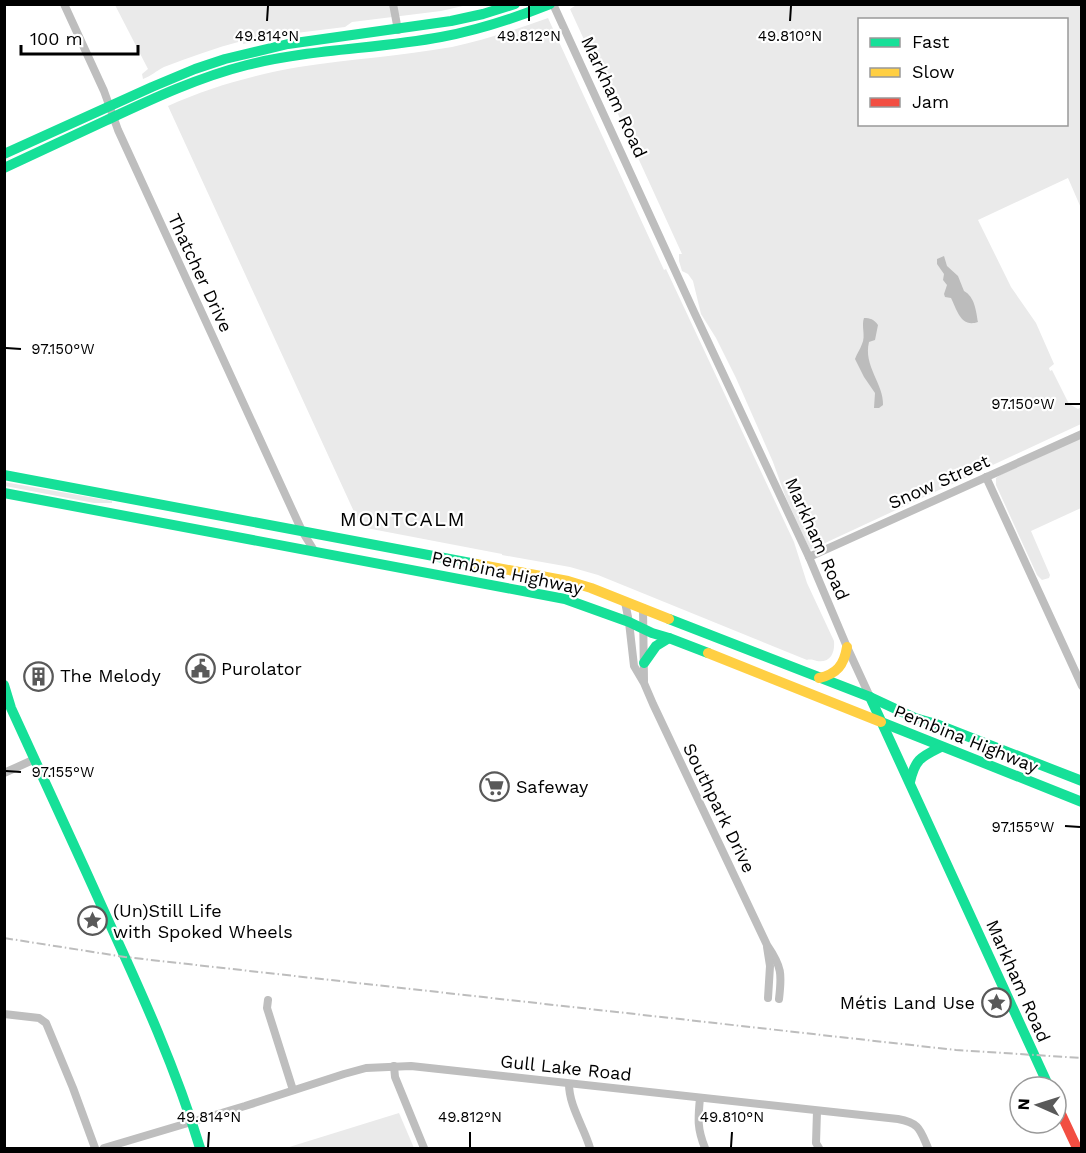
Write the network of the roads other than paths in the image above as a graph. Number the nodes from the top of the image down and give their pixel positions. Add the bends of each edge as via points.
1 (64, 4) edge
2 (393, 4) edge
3 (515, 4) edge
4 (552, 4) edge
5 (398, 30) junction
6 (109, 105) junction
7 (114, 117) junction
8 (4, 154) edge
9 (4, 168) edge
10 (1082, 434) edge
11 (4, 475) edge
12 (986, 477) junction
13 (4, 493) edge
14 (302, 531) junction
15 (315, 552) junction
16 (808, 557) junction
17 (626, 602) junction
18 (643, 608) junction
19 (630, 622) junction
20 (643, 628) junction
21 (669, 638) junction
22 (847, 647) junction
23 (644, 663) junction
24 (819, 678) junction
25 (644, 683) junction
26 (4, 685) edge
27 (1082, 686) edge
28 (870, 697) junction
29 (8, 704) edge
30 (882, 723) junction
31 (941, 747) junction
32 (35, 759) junction
33 (4, 773) edge
34 (1082, 773) edge
35 (1066, 775) junction
36 (1082, 781) edge
37 (910, 782) junction
38 (1082, 802) edge
39 (767, 945) junction
40 (768, 998) dead end
41 (779, 999) dead end
42 (268, 1000) dead end
43 (4, 1014) edge
44 (394, 1066) junction
45 (1044, 1075) edge
46 (569, 1084) junction
47 (293, 1090) junction
48 (700, 1098) junction
49 (817, 1111) junction
50 (193, 1122) junction
51 (1068, 1129) edge
52 (95, 1149) edge
53 (104, 1149) edge
54 (200, 1149) edge
55 (424, 1149) edge
56 (590, 1149) edge
57 (705, 1149) edge
58 (819, 1149) edge
59 (928, 1149) edge
60 (1077, 1149) edge

1 - 6 street, Thatcher Drive
2 - 5 street
3 - 5 main road via 452,22
4 - 7 main road via 445,36 247,65 195,81
4 - 16 street, Markham Road
5 - 6 main road via 284,45 235,56 187,71
6 - 7 street, Thatcher Drive
6 - 8 main road
7 - 9 main road
7 - 14 street, Thatcher Drive
10 - 12 street, Snow Street
11 - 14 main road, Pembina Highway
12 - 16 street, Snow Street
12 - 27 street
13 - 15 main road, Pembina Highway
14 - 15 street, Thatcher Drive
14 - 17 main road, Pembina Highway via 568,581
15 - 19 main road, Pembina Highway via 565,600
16 - 22 street, Markham Road
17 - 18 main road, Pembina Highway
17 - 19 street, Southpark Drive
18 - 20 street, Southpark Drive
18 - 24 main road, Pembina Highway
19 - 20 main road, Pembina Highway
19 - 25 street, Southpark Drive via 634,666
20 - 21 main road, Pembina Highway
20 - 23 street, Southpark Drive
21 - 23 main road via 656,646
21 - 30 main road, Pembina Highway
22 - 24 main road via 841,667
22 - 28 street, Markham Road
23 - 25 street, Southpark Drive
24 - 28 main road, Pembina Highway
25 - 39 street, Southpark Drive
26 - 29 main road
28 - 30 main road, Markham Road
28 - 35 main road, Pembina Highway
29 - 32 main road
30 - 31 main road, Pembina Highway
30 - 37 main road, Markham Road
31 - 37 main road via 919,758
31 - 38 main road, Pembina Highway
32 - 33 street
32 - 50 main road via 170,1059
34 - 35 main road
35 - 36 main road, Pembina Highway
37 - 45 main road, Markham Road
39 - 40 street, Southpark Drive
39 - 41 street, Southpark Drive via 782,974
42 - 47 street via 267,1008
43 - 52 street via 39,1018 46,1023
44 - 46 street, Gull Lake Road
44 - 47 street, Gull Lake Road via 366,1068
44 - 55 street
46 - 48 street, Gull Lake Road
46 - 56 street via 569,1095
47 - 50 street, Gull Lake Road
48 - 49 street, Gull Lake Road
48 - 57 street via 699,1133
49 - 58 street
49 - 59 street, Gull Lake Road via 911,1122 920,1130
50 - 53 street, Gull Lake Road
50 - 54 main road
51 - 60 main road

